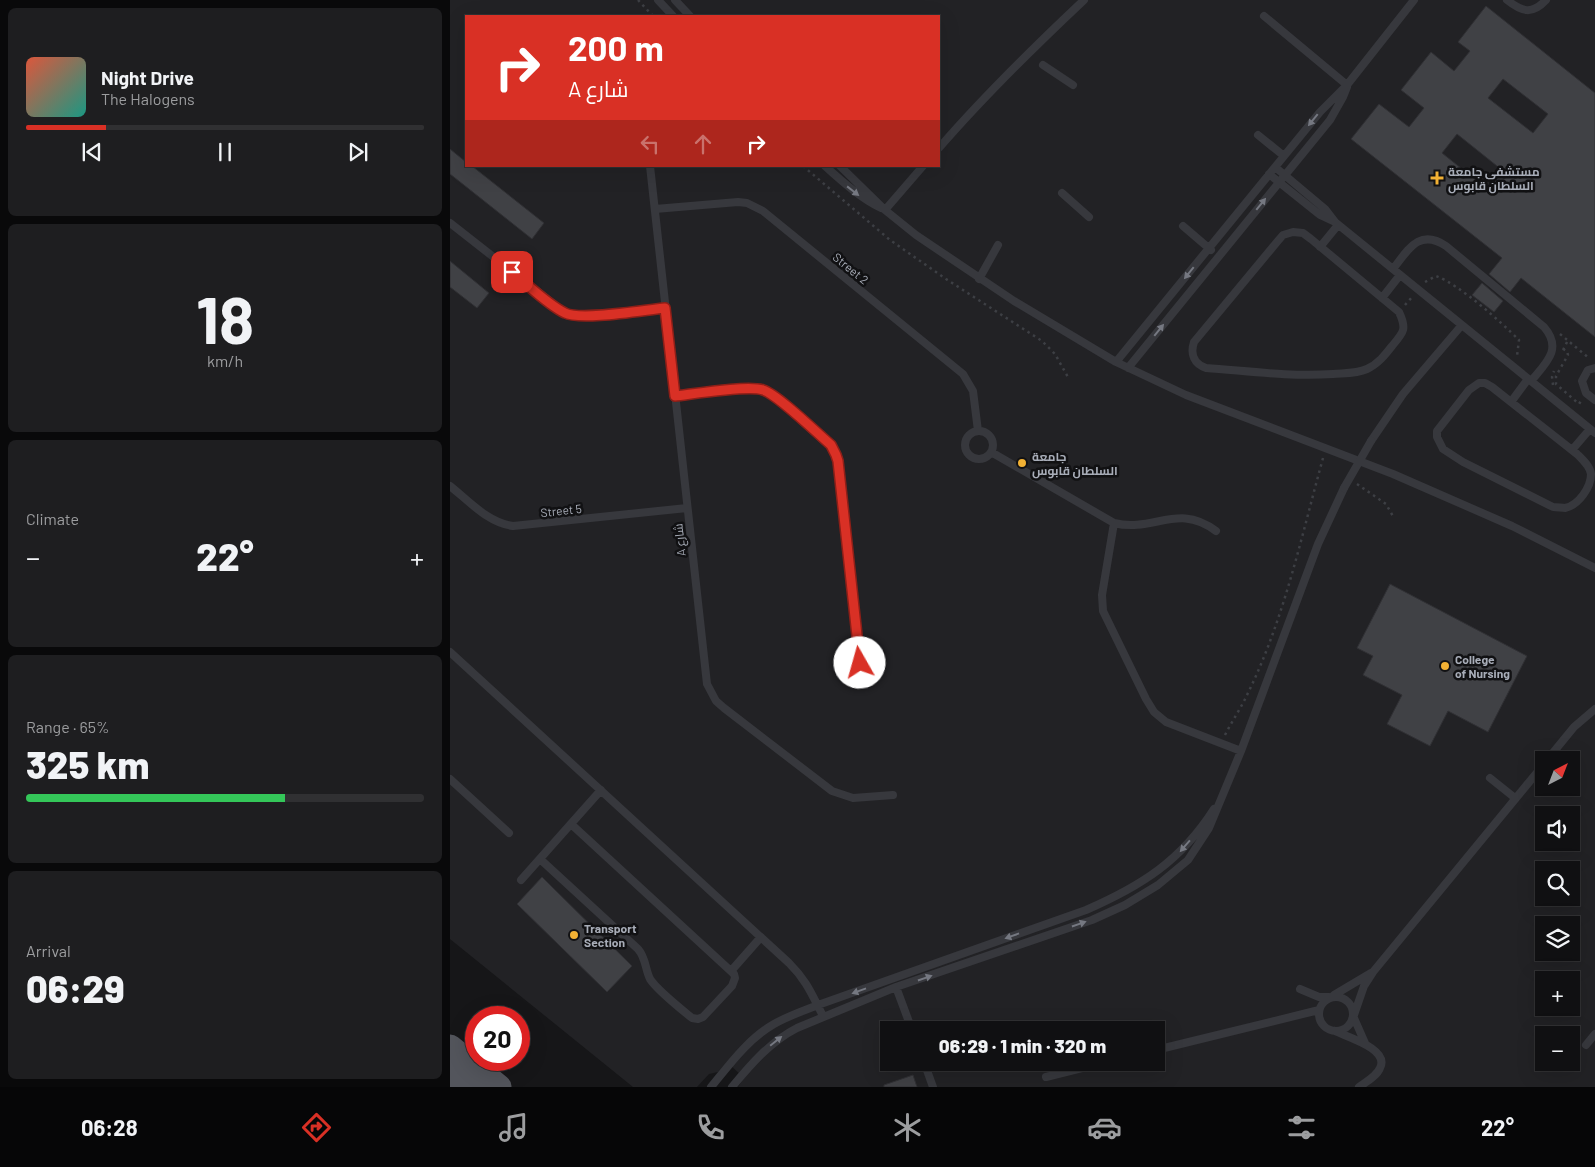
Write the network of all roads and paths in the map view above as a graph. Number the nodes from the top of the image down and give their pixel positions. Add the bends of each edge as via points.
1 (638, 0) edge
2 (658, 0) edge
3 (675, 0) edge
4 (1084, 0) edge
5 (1414, 0) edge
6 (1507, 0) edge
7 (1546, 0) edge
8 (652, 15) edge
9 (672, 15) edge
10 (689, 15) edge
11 (1264, 16) dead end
12 (1043, 65) dead end
13 (1074, 85) dead end
14 (1347, 85) junction
15 (1258, 135) dead end
16 (940, 147) edge
17 (1284, 156) junction
18 (650, 167) edge
19 (804, 167) edge
20 (826, 167) edge
21 (841, 167) edge
22 (922, 167) edge
23 (1275, 167) junction
24 (1269, 174) junction
25 (1285, 176) junction
26 (1279, 183) junction
27 (1062, 193) dead end
28 (654, 209) junction
29 (885, 210) junction
30 (1089, 216) dead end
31 (450, 223) edge
32 (1336, 223) junction
33 (1183, 226) dead end
34 (998, 245) dead end
35 (1320, 247) junction
36 (1209, 248) junction
37 (1219, 256) junction
38 (1393, 269) junction
39 (1400, 276) junction
40 (979, 279) junction
41 (1382, 298) junction
42 (665, 308) junction
43 (1461, 326) junction
44 (1551, 335) junction
45 (1568, 340) junction
46 (1564, 349) junction
47 (1560, 357) dead end
48 (1116, 362) junction
49 (1595, 364) edge
50 (1555, 367) dead end
51 (1128, 368) junction
52 (1595, 368) edge
53 (1069, 379) dead end
54 (1530, 380) junction
55 (1586, 393) junction
56 (675, 396) junction
57 (1595, 400) edge
58 (1510, 402) junction
59 (1560, 405) junction
60 (1592, 431) edge
61 (978, 432) junction
62 (1325, 449) junction
63 (1572, 450) junction
64 (991, 452) junction
65 (450, 486) edge
66 (1360, 486) dead end
67 (687, 508) junction
68 (1394, 518) dead end
69 (1114, 523) junction
70 (1216, 531) dead end
71 (1594, 566) edge
72 (450, 652) edge
73 (860, 663) dead end
74 (1595, 709) edge
75 (1220, 743) junction
76 (1241, 751) junction
77 (1554, 751) edge
78 (1535, 775) edge
79 (1490, 778) dead end
80 (450, 779) edge
81 (601, 790) junction
82 (1224, 793) junction
83 (893, 795) dead end
84 (1516, 798) junction
85 (571, 824) junction
86 (509, 833) dead end
87 (540, 859) junction
88 (521, 880) dead end
89 (760, 937) junction
90 (731, 971) junction
91 (1373, 972) junction
92 (896, 988) junction
93 (1331, 997) junction
94 (818, 1005) junction
95 (1320, 1009) junction
96 (823, 1016) junction
97 (1354, 1017) junction
98 (909, 1021) edge
99 (1335, 1031) junction
100 (1595, 1034) edge
101 (1365, 1044) junction
102 (1586, 1046) dead end
103 (450, 1047) edge
104 (1165, 1048) edge
105 (927, 1071) edge
106 (1070, 1071) edge
107 (450, 1072) edge
108 (1046, 1077) dead end
109 (469, 1087) edge
110 (499, 1087) edge
111 (711, 1087) edge
112 (732, 1087) edge
113 (933, 1087) edge
114 (1360, 1087) edge

1 - 8 path
2 - 9 lane
3 - 10 lane
4 - 16 lane
5 - 14 lane
6 - 7 lane via 1526,10 1537,9
11 - 14 lane
12 - 13 lane
14 -> 17 lane via 1328,102
14 - 25 lane via 1330,120
15 - 17 lane
17 - 23 lane
18 - 28 lane, A شارع
19 - 53 path via 890,240 1042,341 1055,354
20 -> 29 lane via 850,190
21 - 29 lane
22 - 29 lane
23 - 24 lane
23 - 25 lane
24 - 26 lane
24 - 36 lane
25 - 26 lane
25 - 32 lane via 1325,209
26 - 32 lane via 1320,215
37 -> 26 lane
27 - 30 lane
28 - 42 lane, A شارع
28 - 61 lane, Street 2 via 738,202 763,212 964,374 973,391
29 - 40 lane
31 - 42 lane via 565,313 585,316
32 - 35 lane
32 - 38 lane
33 - 36 lane
34 - 40 lane
35 - 41 lane
35 - 41 lane via 1303,233 1284,234 1194,342 1195,361 1206,368 1270,374 1312,376 1361,371 1376,363 1404,330 1399,312
36 - 37 lane
36 -> 48 lane
51 -> 37 lane
38 - 39 lane
38 - 44 lane via 1416,242 1437,240
39 - 41 lane
39 - 43 lane
40 - 48 lane
42 - 56 lane, A شارع
43 - 54 lane
43 - 76 lane, bridge via 1403,394 1344,488 1318,544
44 - 45 path via 1555,329
44 - 54 lane via 1552,354
45 - 46 path
45 - 49 path
46 - 47 path
46 - 55 path via 1568,356 1556,376 1556,384 1579,404
48 - 51 lane
50 - 59 path via 1552,382 1565,399
51 - 62 lane via 1186,395
52 - 55 lane via 1588,370 1582,382
54 - 58 lane
54 - 59 lane
55 - 57 lane
56 - 67 lane, A شارع
56 - 73 lane via 763,390 834,450 838,461
58 - 63 lane
58 - 63 lane via 1485,383 1474,386 1441,426 1437,437 1439,444 1463,462 1553,507 1566,508 1576,503 1589,487 1591,472 1586,462
59 - 60 lane
60 - 63 lane
61 - 64 lane via 991,438
61 - 64 lane via 969,436 966,451 978,459
62 - 71 lane via 1393,474
62 - 75 path via 1292,577 1273,631 1247,695
64 - 69 lane
65 - 67 lane, Street 5 via 498,523 513,526
66 - 68 path via 1386,504
67 - 83 lane, A شارع via 704,674 714,697 832,792 853,798
69 - 70 lane via 1131,526 1185,518 1207,524
69 - 75 lane via 1102,595 1105,618 1154,712 1166,722
72 - 81 lane
74 - 77 lane via 1574,727
75 - 76 lane
76 - 82 lane
78 - 84 lane
79 - 84 lane
80 - 86 lane
81 - 85 lane
81 - 89 lane
92 -> 82 lane via 1092,920 1125,905 1158,885 1188,860 1209,828
82 -> 94 lane via 1180,852 1151,876 1120,895
84 - 91 lane
85 - 87 lane
85 - 90 lane
87 - 88 lane
87 - 90 lane via 642,953 653,982 692,1018 703,1018 732,986 735,978
89 - 90 lane
89 - 94 lane via 801,976
91 - 93 lane
91 - 97 lane via 1364,986
92 - 96 lane
92 - 98 lane
93 - 95 lane
93 - 95 lane via 1319,997 1300,989
93 - 97 lane via 1338,996 1350,1002
94 - 96 lane
94 - 111 lane via 761,1032
95 - 99 lane via 1319,1016 1324,1026
95 - 104 lane
112 -> 96 lane via 777,1040
97 - 99 lane via 1347,1028
97 - 101 lane
99 - 101 lane
100 - 102 lane
101 - 114 lane via 1377,1053 1382,1063 1380,1069
103 - 110 main road
105 - 113 lane
106 - 108 lane
107 - 109 main road

